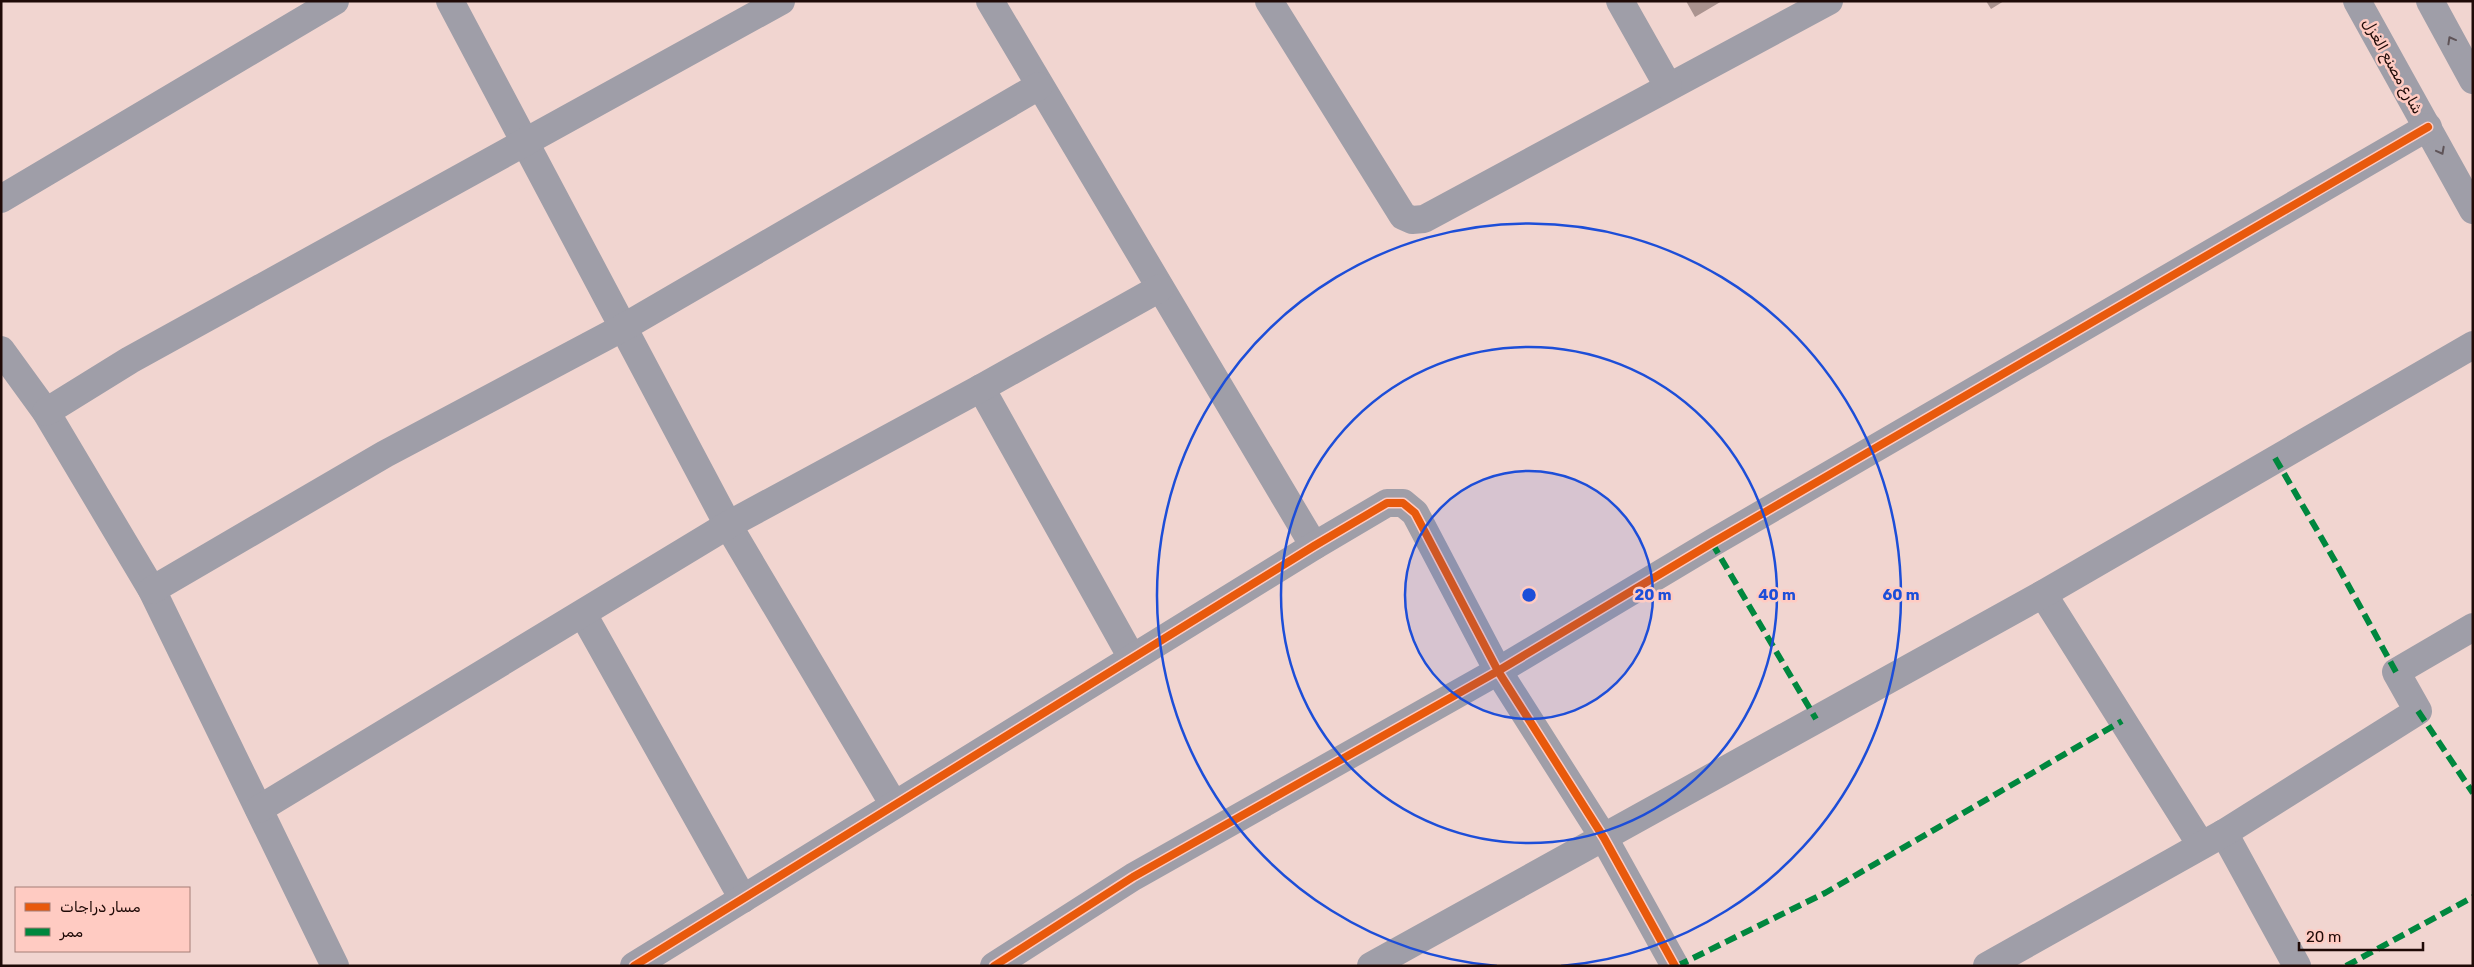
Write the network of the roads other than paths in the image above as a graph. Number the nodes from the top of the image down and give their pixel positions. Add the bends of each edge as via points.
1 (335, 1) edge
2 (450, 1) edge
3 (781, 1) edge
4 (990, 1) edge
5 (1269, 1) edge
6 (1620, 1) edge
7 (1830, 1) edge
8 (2357, 1) edge
9 (2430, 1) edge
10 (2473, 80) edge
11 (1039, 86) junction
12 (1668, 86) junction
13 (2428, 126) junction
14 (526, 143) junction
15 (1, 199) edge
16 (2473, 210) edge
17 (1160, 288) junction
18 (624, 327) junction
19 (2473, 345) edge
20 (1, 350) edge
21 (981, 388) junction
22 (46, 412) junction
23 (728, 525) junction
24 (1314, 546) junction
25 (152, 590) junction
26 (2043, 594) junction
27 (583, 614) junction
28 (2473, 627) edge
29 (1132, 658) junction
30 (1498, 671) junction
31 (894, 805) junction
32 (259, 809) junction
33 (1604, 838) junction
34 (2213, 839) junction
35 (744, 899) junction
36 (335, 966) edge
37 (634, 966) edge
38 (994, 966) edge
39 (1370, 966) edge
40 (1675, 966) edge
41 (1987, 966) edge
42 (2297, 966) edge

1 - 15 street
2 - 14 street
3 - 14 street
4 - 11 street
5 - 12 street via 1403,216 1412,220 1424,219
6 - 12 street
7 - 12 street
8 - 13 street, شارع مصنع الغزل
10 -> 9 street
11 - 17 street
11 - 18 street
13 -> 16 street, شارع مصنع الغزل
13 - 30 street
14 - 18 street
14 - 22 street via 130,360
17 - 21 street
17 - 24 street
18 - 23 street
18 - 25 street via 385,454
19 - 26 street
20 - 22 street
21 - 23 street
21 - 29 street
22 - 25 street
23 - 27 street
23 - 31 street
24 - 29 street
24 - 30 street via 1387,503 1404,503 1415,513
25 - 32 street
26 - 33 street
26 - 34 street
27 - 32 street
27 - 35 street
28 - 34 street via 2396,672 2418,710
29 - 31 street
30 - 33 street
30 - 38 street via 1133,877
31 - 35 street
32 - 36 street
33 - 39 street
33 - 40 street
34 - 41 street
34 - 42 street
35 - 37 street

